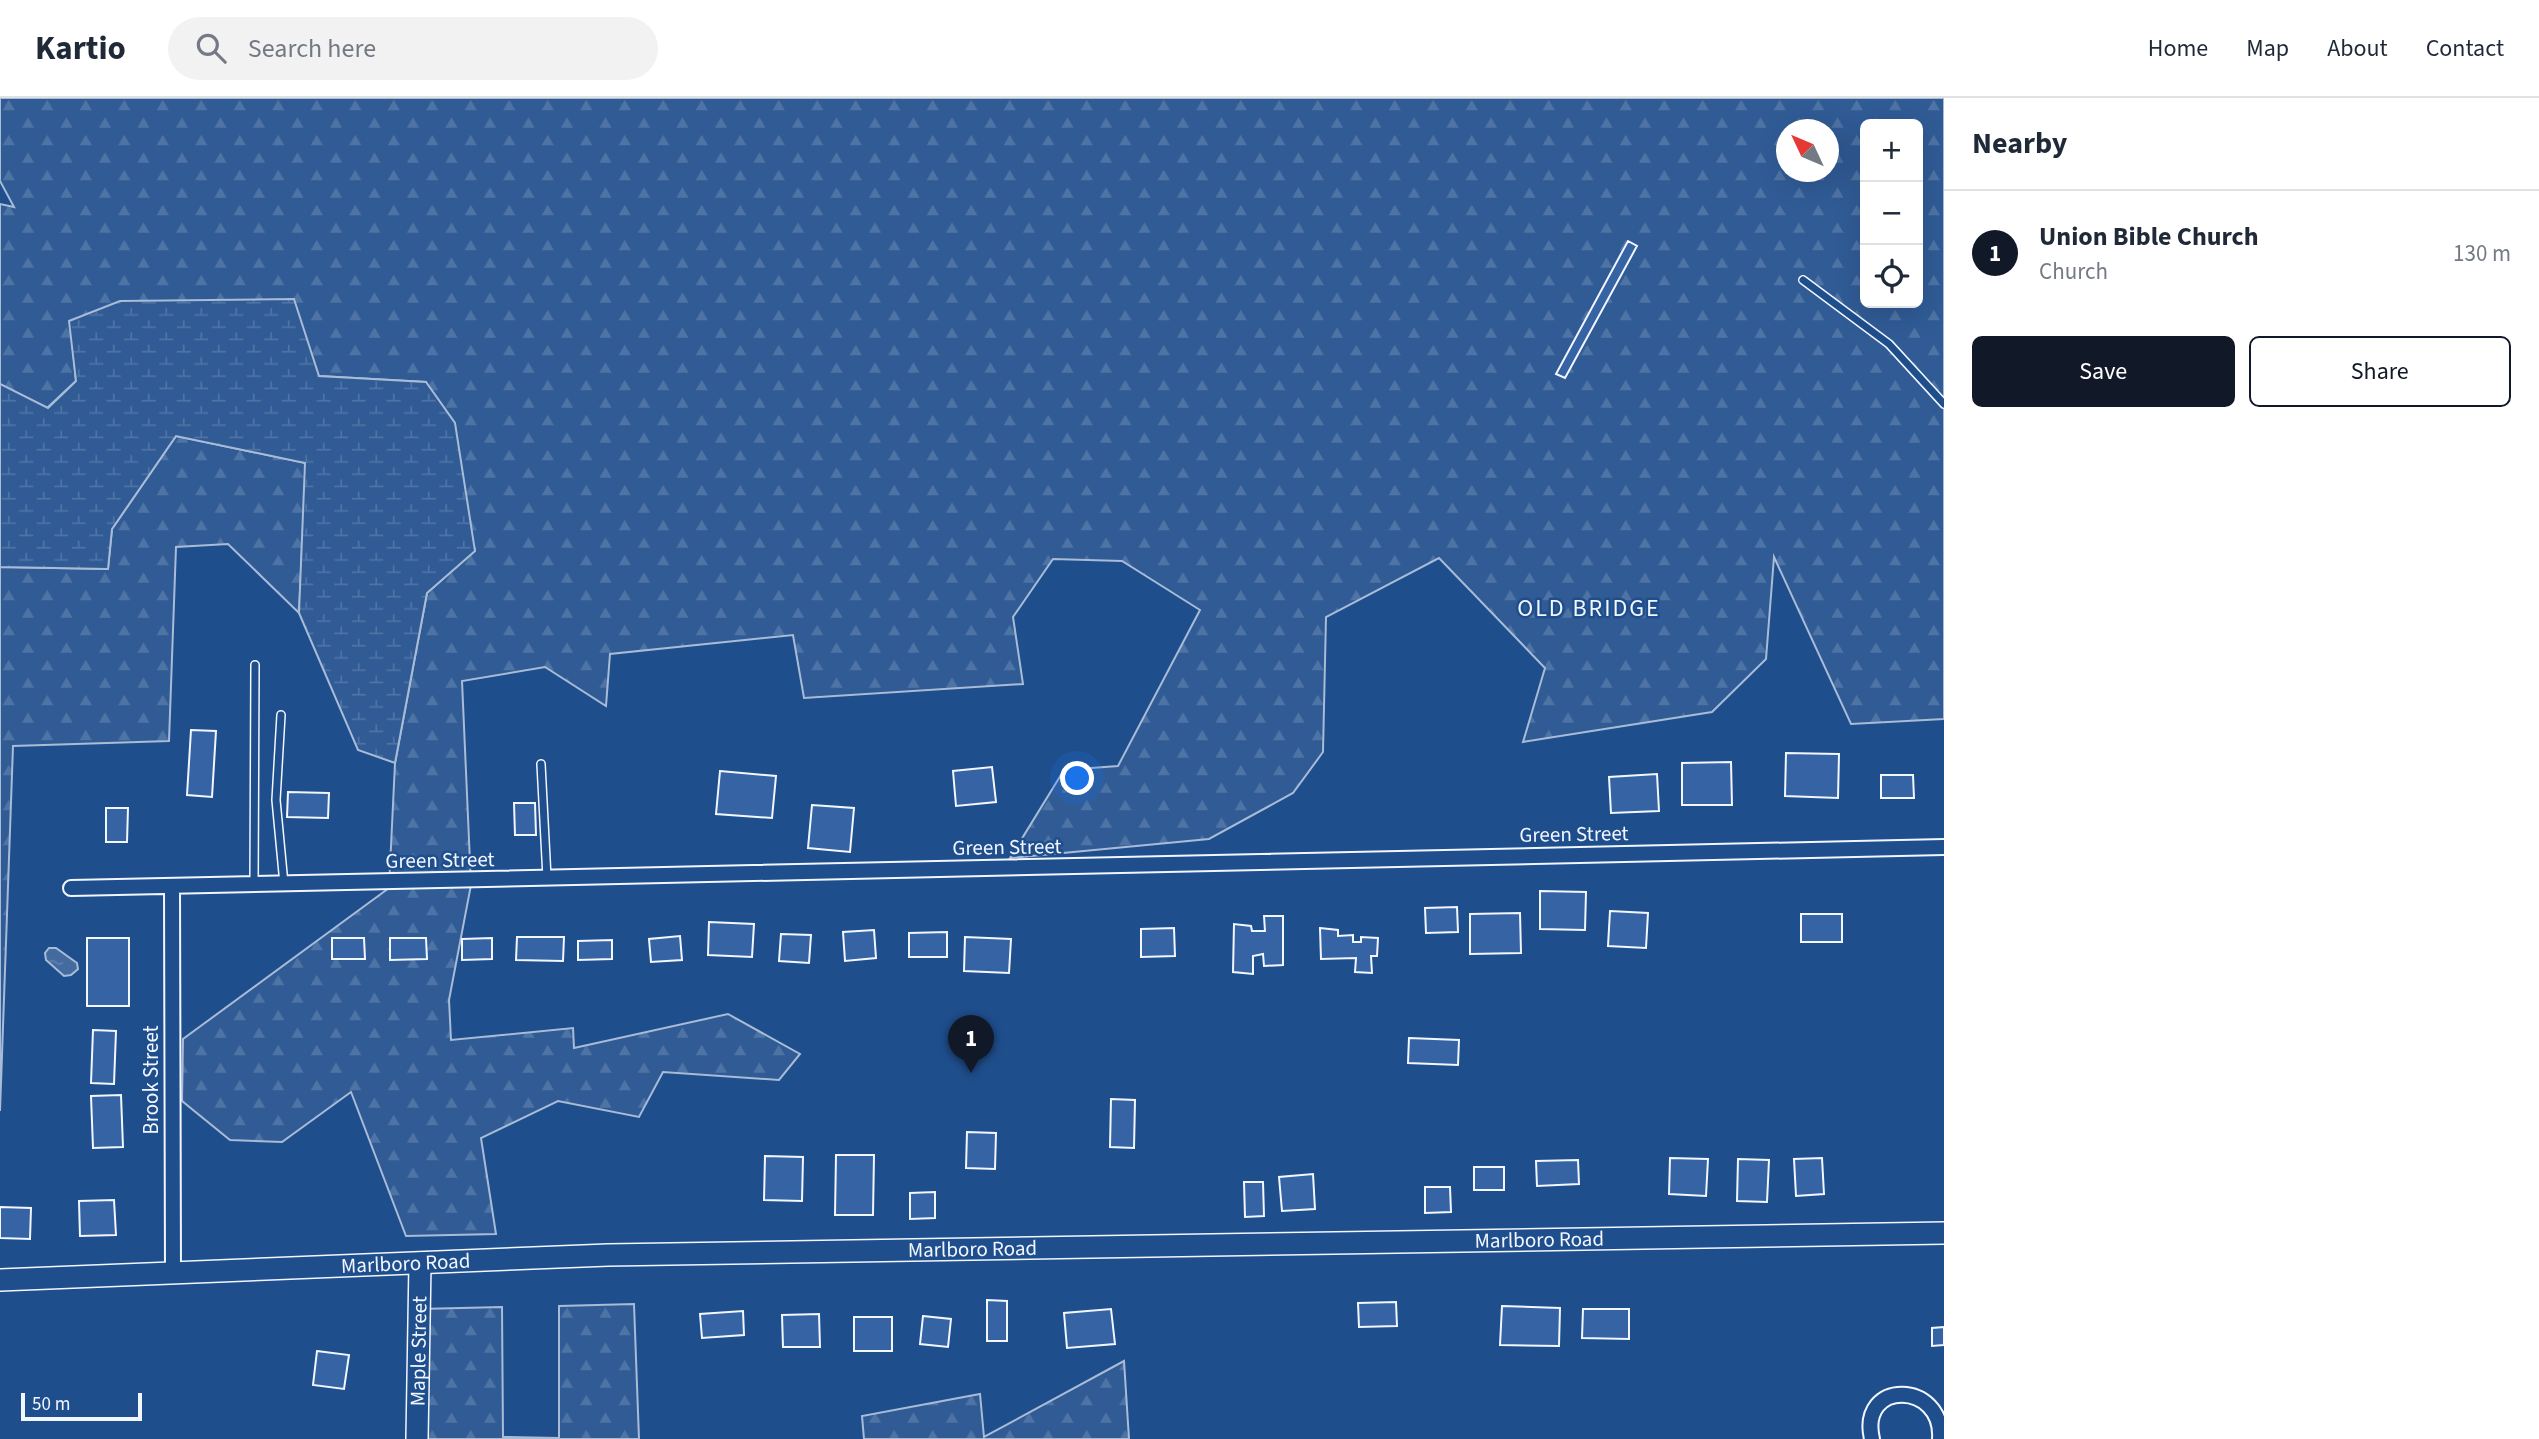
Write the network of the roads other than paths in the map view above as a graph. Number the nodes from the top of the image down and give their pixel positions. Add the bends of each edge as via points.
1 (1803, 280) dead end
2 (1944, 404) edge
3 (255, 665) dead end
4 (281, 715) dead end
5 (541, 764) dead end
6 (1944, 847) edge
7 (547, 879) junction
8 (284, 885) junction
9 (254, 886) junction
10 (172, 887) junction
11 (71, 888) dead end
12 (1944, 1233) edge
13 (420, 1263) junction
14 (173, 1273) junction
15 (0, 1280) edge
16 (1939, 1408) edge
17 (417, 1439) edge
18 (1872, 1439) edge
19 (1940, 1439) edge

1 - 2 lane via 1889,344
3 - 9 lane
4 - 8 lane via 276,800
5 - 7 lane
6 - 7 street, Green Street
7 - 8 street, Green Street
8 - 9 street, Green Street
9 - 10 street, Green Street
10 - 11 street, Green Street
10 - 14 street, Brook Street
12 - 13 street, Marlboro Road via 608,1255
13 - 14 street, Marlboro Road
13 - 17 street, Maple Street
14 - 15 street, Marlboro Road
16 - 18 street via 1911,1394 1889,1398 1874,1414
16 - 19 street

